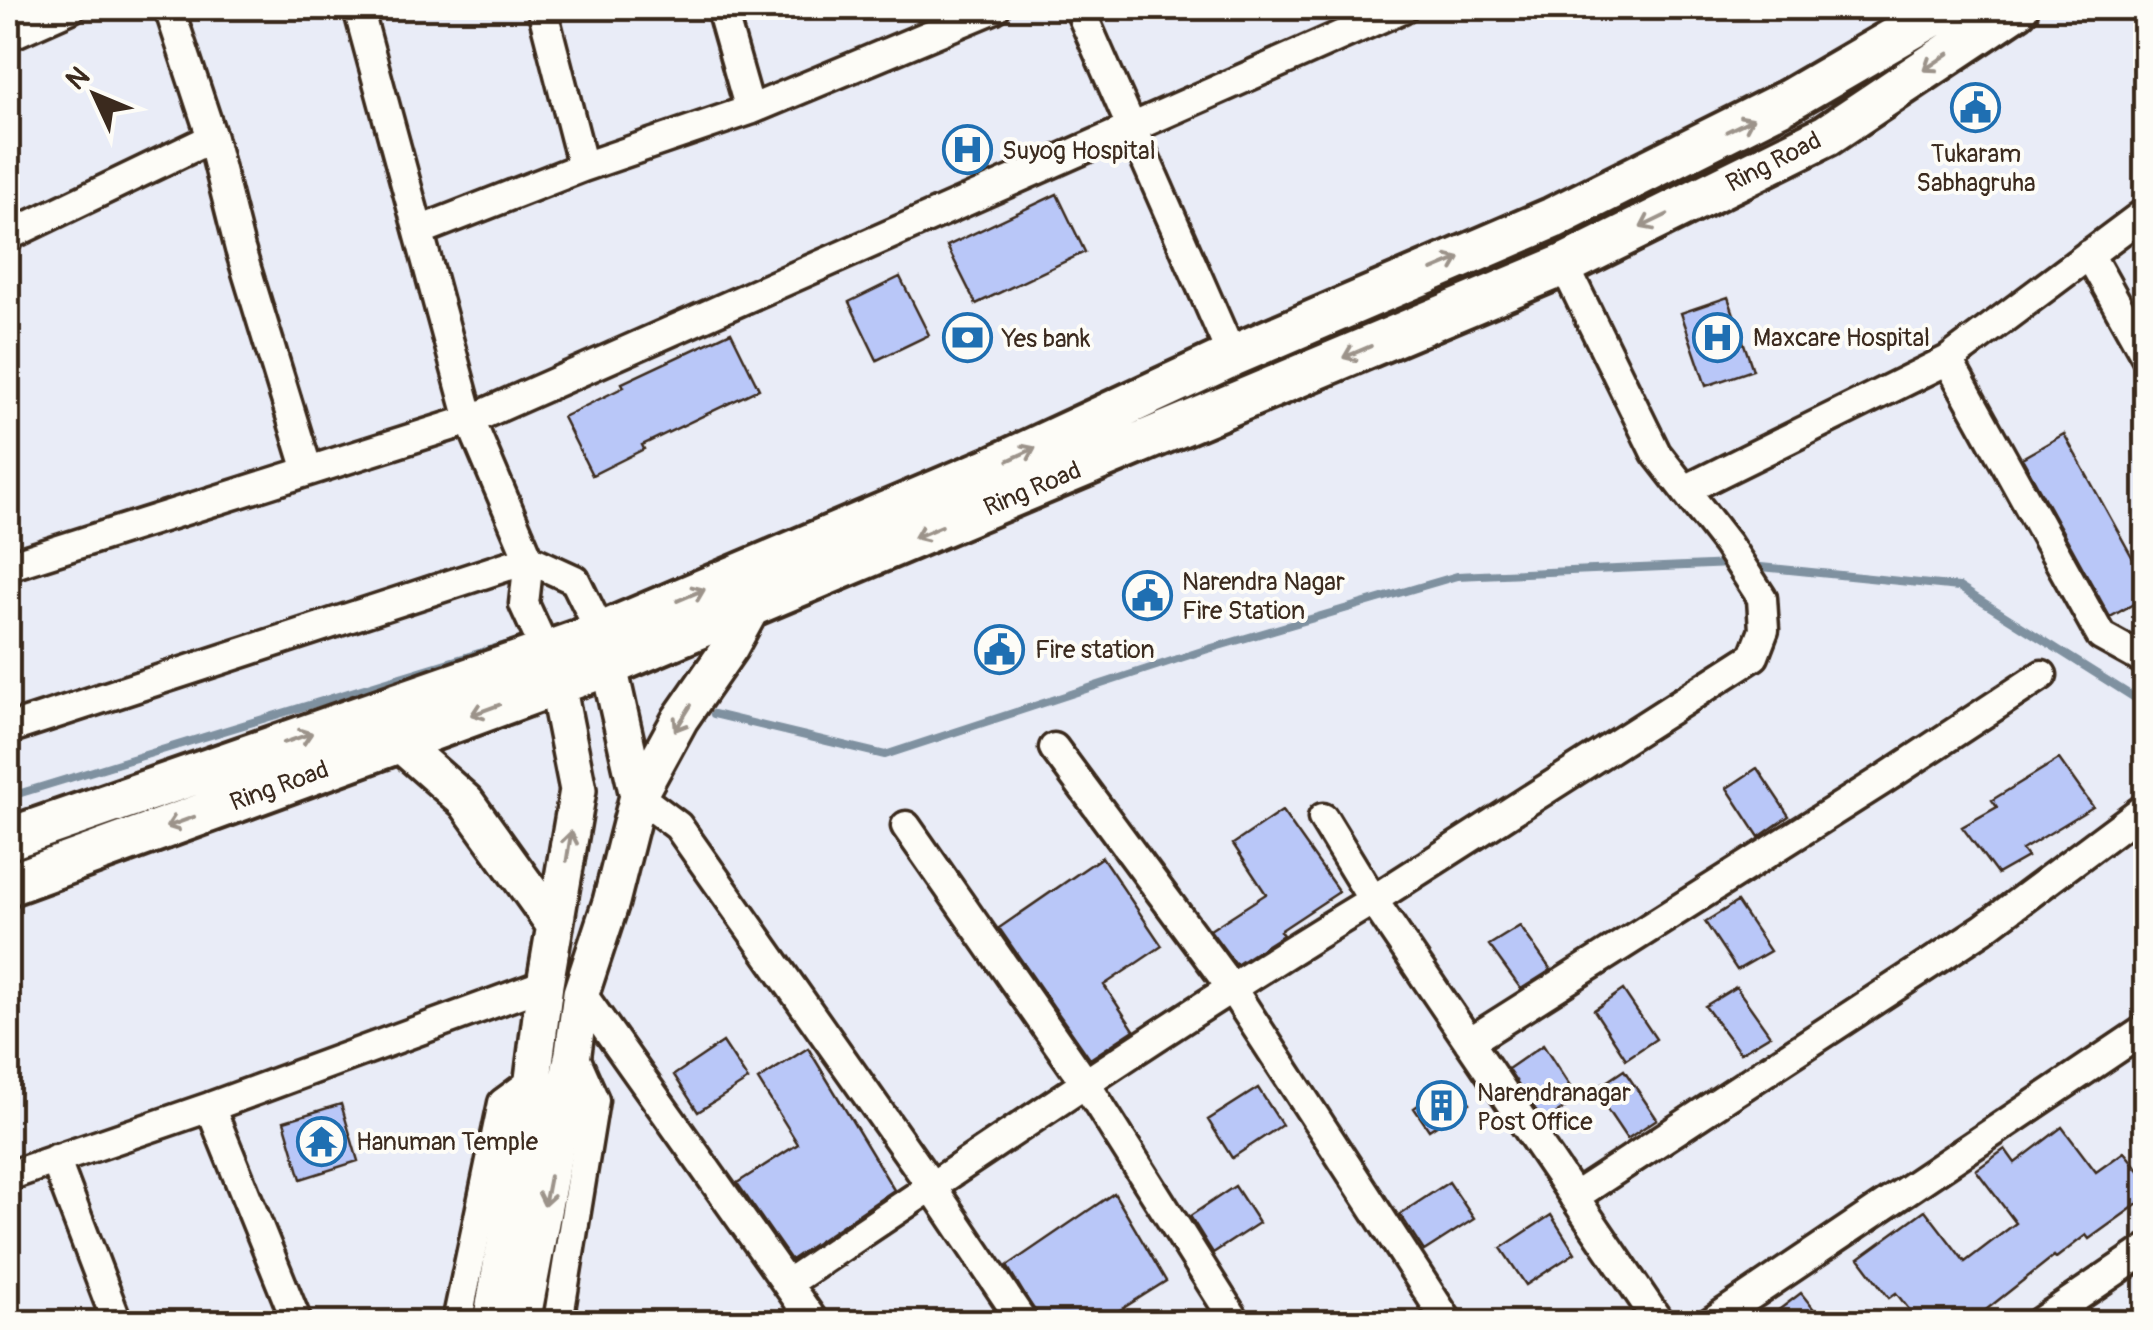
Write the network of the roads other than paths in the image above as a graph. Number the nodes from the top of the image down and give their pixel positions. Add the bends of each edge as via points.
1 (71, 8) edge
2 (170, 8) edge
3 (358, 8) edge
4 (542, 8) edge
5 (721, 8) edge
6 (995, 8) edge
7 (1079, 8) edge
8 (1403, 8) edge
9 (1947, 8) edge
10 (2017, 8) edge
11 (8, 36) edge
12 (750, 110) junction
13 (1132, 127) junction
14 (212, 138) junction
15 (584, 167) junction
16 (2146, 212) edge
17 (419, 231) junction
18 (8, 236) edge
19 (2089, 254) junction
20 (1564, 265) junction
21 (1232, 356) junction
22 (2146, 356) edge
23 (1948, 360) junction
24 (470, 420) junction
25 (308, 471) junction
26 (1685, 490) junction
27 (529, 559) junction
28 (8, 566) edge
29 (752, 605) junction
30 (605, 649) junction
31 (2146, 661) edge
32 (552, 668) junction
33 (2042, 675) dead end
34 (8, 729) edge
35 (398, 742) junction
36 (1054, 748) dead end
37 (638, 796) junction
38 (2146, 807) edge
39 (1323, 818) dead end
40 (906, 826) dead end
41 (8, 839) edge
42 (8, 885) edge
43 (1373, 900) junction
44 (555, 926) junction
45 (546, 984) junction
46 (1230, 986) junction
47 (581, 994) junction
48 (2146, 1030) edge
49 (1469, 1042) junction
50 (573, 1052) junction
51 (1084, 1081) junction
52 (542, 1095) junction
53 (210, 1106) junction
54 (55, 1159) junction
55 (8, 1176) edge
56 (932, 1186) junction
57 (1574, 1197) junction
58 (2146, 1250) edge
59 (788, 1283) junction
60 (118, 1322) edge
61 (297, 1322) edge
62 (457, 1322) edge
63 (492, 1322) edge
64 (522, 1322) edge
65 (558, 1322) edge
66 (814, 1322) edge
67 (1023, 1322) edge
68 (1236, 1322) edge
69 (1448, 1322) edge
70 (1659, 1322) edge
71 (1711, 1322) edge
72 (2040, 1322) edge

1 - 11 street
2 - 14 street
3 - 17 street
4 - 15 street
5 - 12 street
6 - 12 street
7 - 13 street
8 - 13 street
21 -> 9 highway, Ring Road via 1570,210 1789,100
10 -> 20 highway, Ring Road via 1826,135
12 - 15 street
13 - 21 street
13 - 24 street
14 - 18 street
14 - 25 street
15 - 17 street
16 - 19 street
17 - 24 street
19 - 22 street
19 - 23 street
20 - 26 street via 1656,453
20 -> 29 highway, Ring Road
30 -> 21 highway, Ring Road
23 - 26 street
23 - 31 street via 2101,636
24 - 25 street
24 - 27 street
25 - 28 street
26 - 43 street via 1762,598 1764,630 1754,656
27 - 30 street via 575,580
27 - 32 street via 524,604
27 - 34 street
29 - 30 highway, Ring Road
29 -> 37 main road
30 - 32 highway, Ring Road
30 - 37 main road
32 -> 35 highway, Ring Road
41 -> 32 highway, Ring Road
44 -> 32 main road via 578,790
33 - 49 street
35 -> 42 highway, Ring Road
35 - 44 main road via 466,802
36 - 46 street
37 - 47 main road
37 - 56 street via 678,826
38 - 57 street via 1983,929
39 - 43 street
40 - 51 street
43 - 46 street
43 - 49 street
44 - 45 main road
45 - 52 main road
45 - 53 street
46 - 51 street
46 - 69 street
47 - 50 main road
47 - 59 street
48 - 71 street
49 - 57 street
50 - 52 main road
50 - 65 street via 594,1100
51 - 56 street
51 - 68 street
52 - 62 street via 503,1103
52 - 63 main road
52 -> 64 main road
53 - 54 street
53 - 61 street
54 - 55 street
54 - 60 street
56 - 59 street
56 - 67 street
57 - 70 street
58 - 72 street
59 - 66 street

